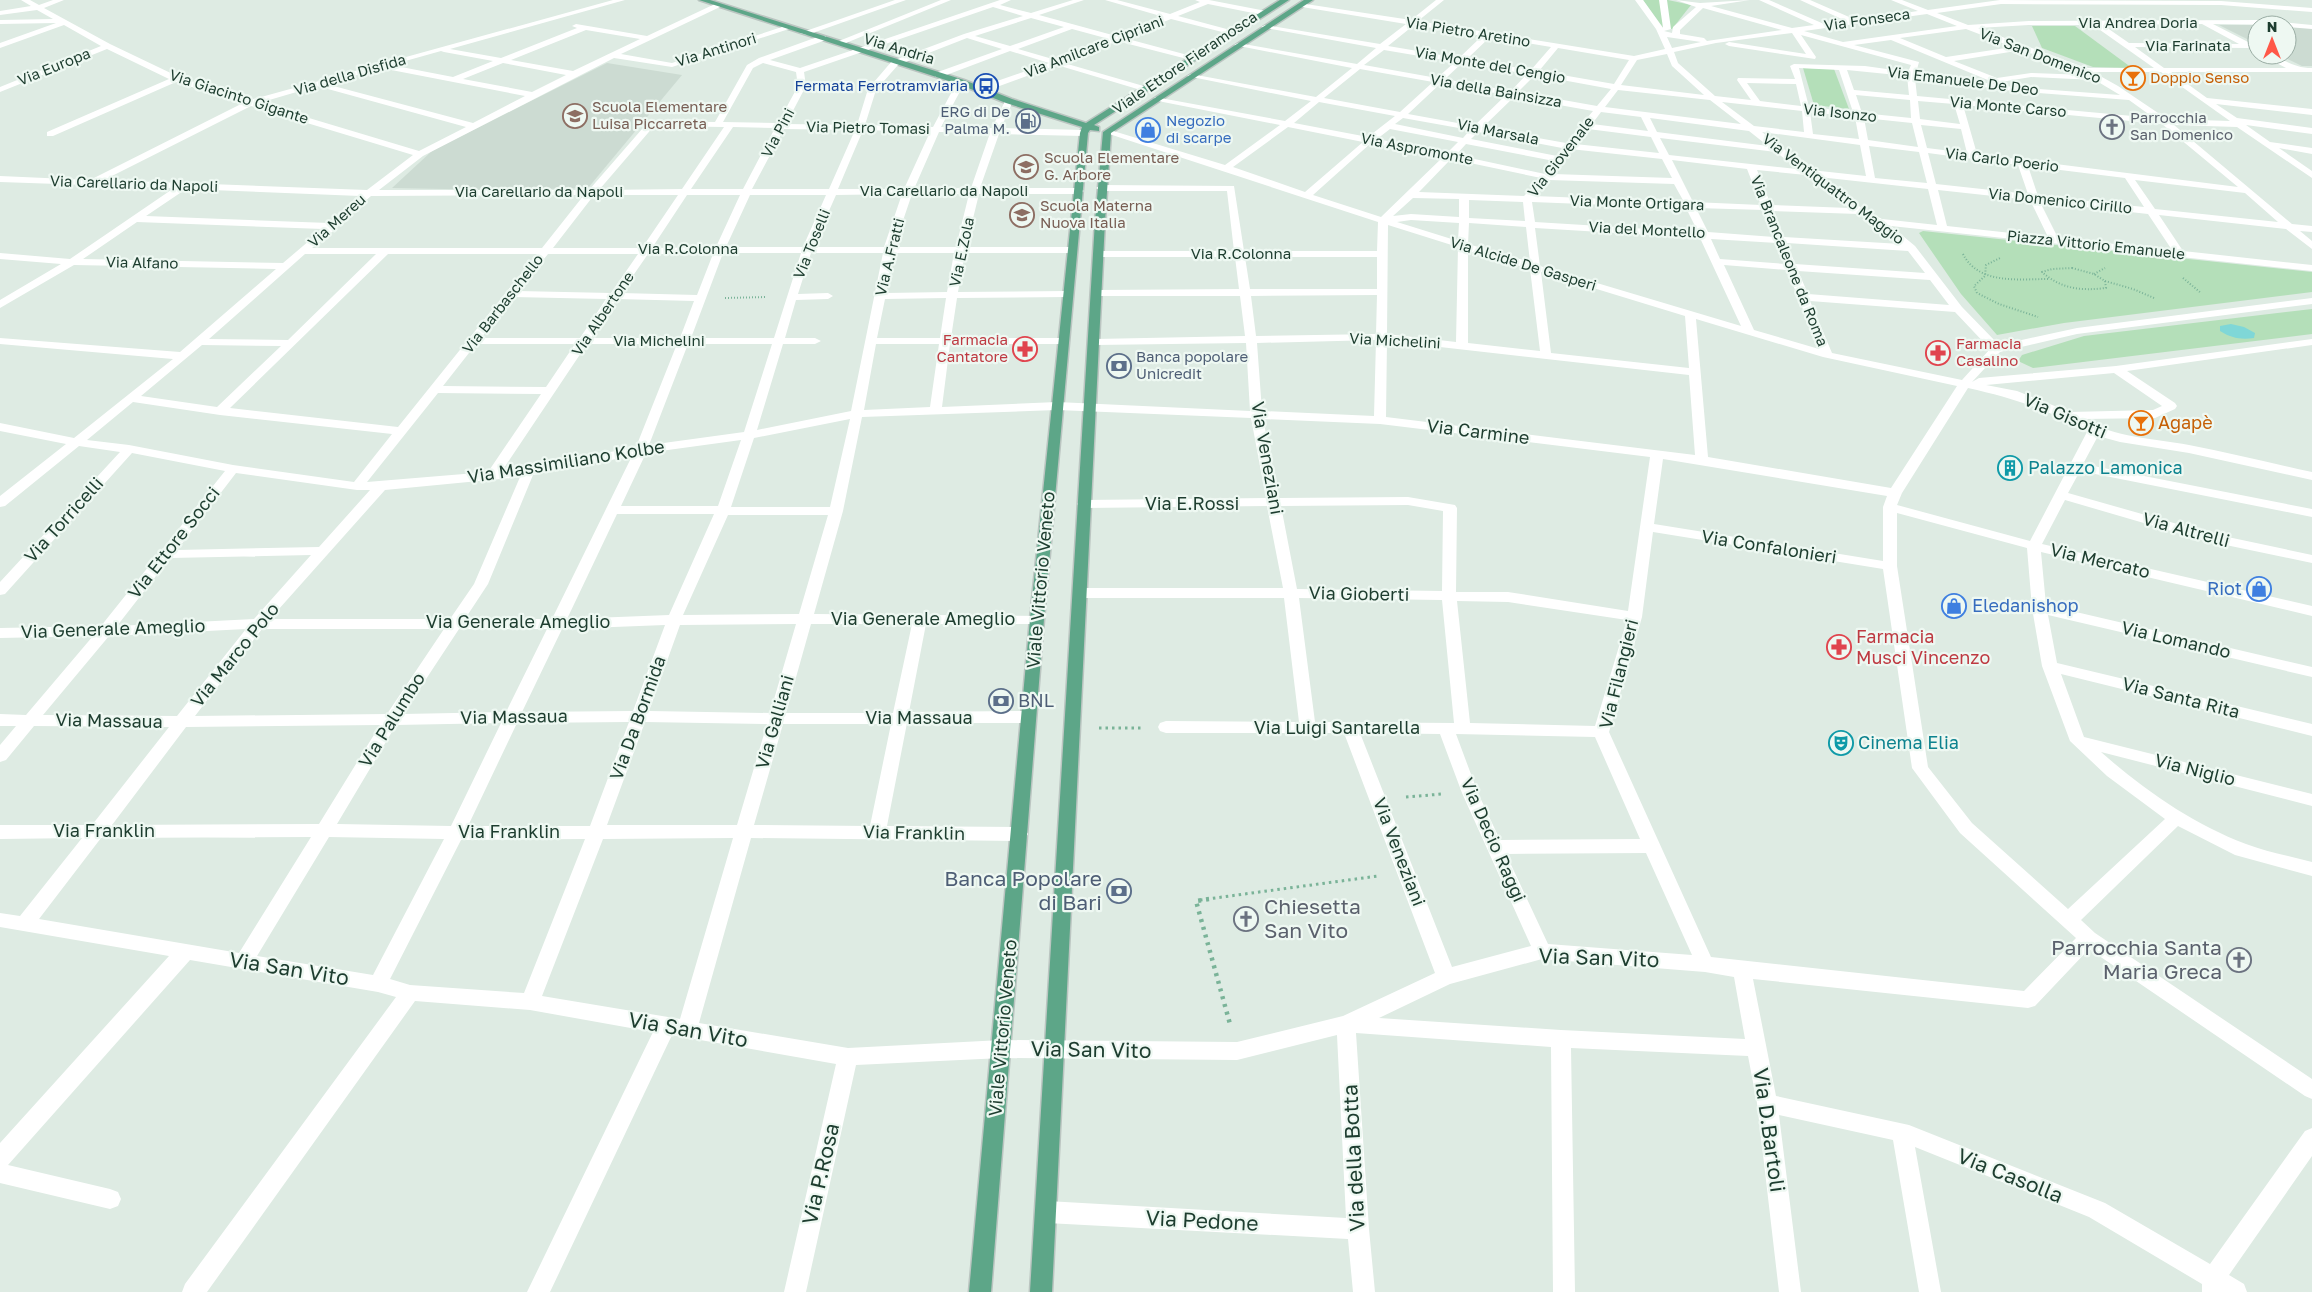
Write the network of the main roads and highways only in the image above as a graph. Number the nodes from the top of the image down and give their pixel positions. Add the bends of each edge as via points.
1 (703, 0) edge
2 (1285, 0) edge
3 (1305, 2) edge
4 (1085, 130) junction
5 (1107, 132) junction
6 (1091, 407) joint
7 (980, 1292) edge
8 (1042, 1292) edge

1 - 4 main road, Via Andria via 961,82
2 - 4 main road, Viale Ettore Fieramosca
3 - 5 main road, Viale Ettore Fieramosca
4 - 5 main road, Via Alcide De Gasperi
4 - 7 main road, Viale Vittorio Veneto via 1028,717
5 - 6 main road, Viale Ettore Fieramosca
6 - 8 main road, Viale Vittorio Veneto

